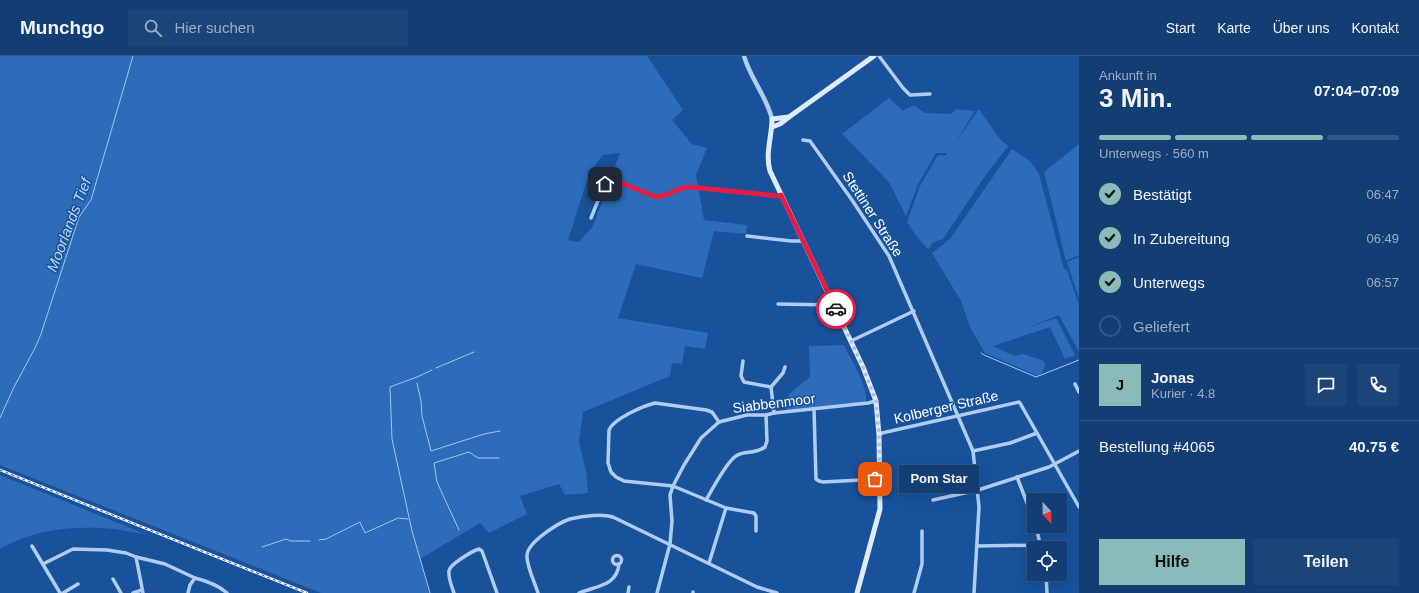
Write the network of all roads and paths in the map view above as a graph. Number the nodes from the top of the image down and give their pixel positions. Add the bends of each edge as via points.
1 (744, 56) edge
2 (874, 56) edge
3 (879, 56) edge
4 (930, 94) dead end
5 (789, 117) junction
6 (772, 119) junction
7 (772, 127) junction
8 (803, 140) dead end
9 (781, 195) junction
10 (591, 218) dead end
11 (747, 236) dead end
12 (802, 241) junction
13 (778, 304) dead end
14 (834, 305) junction
15 (914, 311) junction
16 (850, 341) junction
17 (743, 361) dead end
18 (785, 367) dead end
19 (1075, 384) dead end
20 (771, 386) junction
21 (1079, 392) edge
22 (876, 401) junction
23 (814, 409) junction
24 (774, 413) junction
25 (766, 415) junction
26 (957, 416) junction
27 (719, 422) junction
28 (1037, 433) junction
29 (879, 435) junction
30 (973, 451) junction
31 (1079, 451) edge
32 (1055, 464) junction
33 (1017, 477) junction
34 (880, 479) junction
35 (673, 486) junction
36 (978, 490) junction
37 (706, 500) junction
38 (933, 500) dead end
39 (1027, 503) edge
40 (1079, 507) edge
41 (726, 508) junction
42 (756, 531) dead end
43 (922, 531) dead end
44 (670, 544) junction
45 (32, 546) dead end
46 (977, 546) junction
47 (1027, 547) edge
48 (136, 557) junction
49 (709, 563) junction
50 (43, 564) junction
51 (619, 564) dead end
52 (195, 578) junction
53 (113, 579) dead end
54 (1046, 581) edge
55 (78, 584) dead end
56 (629, 587) dead end
57 (757, 587) junction
58 (142, 591) edge
59 (60, 593) edge
60 (63, 593) edge
61 (121, 593) edge
62 (133, 593) edge
63 (188, 593) edge
64 (227, 593) edge
65 (454, 593) edge
66 (497, 593) edge
67 (538, 593) edge
68 (579, 593) edge
69 (628, 593) edge
70 (657, 593) edge
71 (755, 593) edge
72 (777, 593) edge
73 (858, 593) edge
74 (914, 593) edge
75 (974, 593) edge
76 (1047, 593) edge

1 - 6 street
2 - 5 main road
3 - 4 street via 910,95
5 - 6 main road
5 - 7 main road
6 - 7 main road
7 - 9 main road via 768,163
8 - 15 street, Stettiner Straße via 810,141 881,242
9 - 10 street via 690,187 656,197 614,180 608,180
9 - 12 main road
11 - 12 street
12 - 14 main road
13 - 14 street
14 - 16 main road
15 - 16 street
15 - 26 street, Stettiner Straße
16 - 22 main road
17 - 20 street via 741,376 744,382
18 - 20 street
19 - 21 street
20 - 24 street
22 - 23 street, Siabbenmoor
22 - 29 main road
23 - 24 street, Siabbenmoor
23 - 34 street via 816,478 823,482
24 - 25 street, Siabbenmoor
25 - 27 street, Siabbenmoor via 748,415
25 - 37 street via 765,447 758,452 736,456
26 - 28 street, Kolberger Straße via 1019,402
26 - 29 street, Kolberger Straße
26 - 30 street, Stettiner Straße
27 - 35 street, Siabbenmoor via 701,438
27 - 35 street via 712,412 706,410 655,403 616,421 611,426 608,463 611,472 624,480
28 - 30 street via 1010,443
28 - 32 street
29 - 34 main road
30 - 36 street, Stettiner Straße
31 - 32 street
32 - 33 street
32 - 40 street
33 - 36 street
33 - 39 street
34 - 73 main road via 880,509
35 - 37 street
35 - 44 street, Siabbenmoor via 670,495
36 - 38 street
36 - 46 street, Stettiner Straße
37 - 41 street
41 - 42 street via 754,513
41 - 49 street
43 - 74 street via 922,564
44 - 49 street
44 - 67 street via 611,516 570,519 534,541 529,547 528,561
44 - 70 street, Siabbenmoor
45 - 50 street
46 - 47 street
46 - 75 street, Stettiner Straße
48 - 50 street via 107,550 73,549
48 - 52 street via 165,564
48 - 58 street
49 - 57 street
50 - 59 street
51 - 68 street via 615,578
52 - 63 street
52 - 64 street via 206,580
53 - 61 street
54 - 76 street
55 - 60 street
56 - 69 street
57 - 71 street
57 - 72 street
58 - 62 street
65 - 66 street via 449,571 451,567 478,549 482,551

